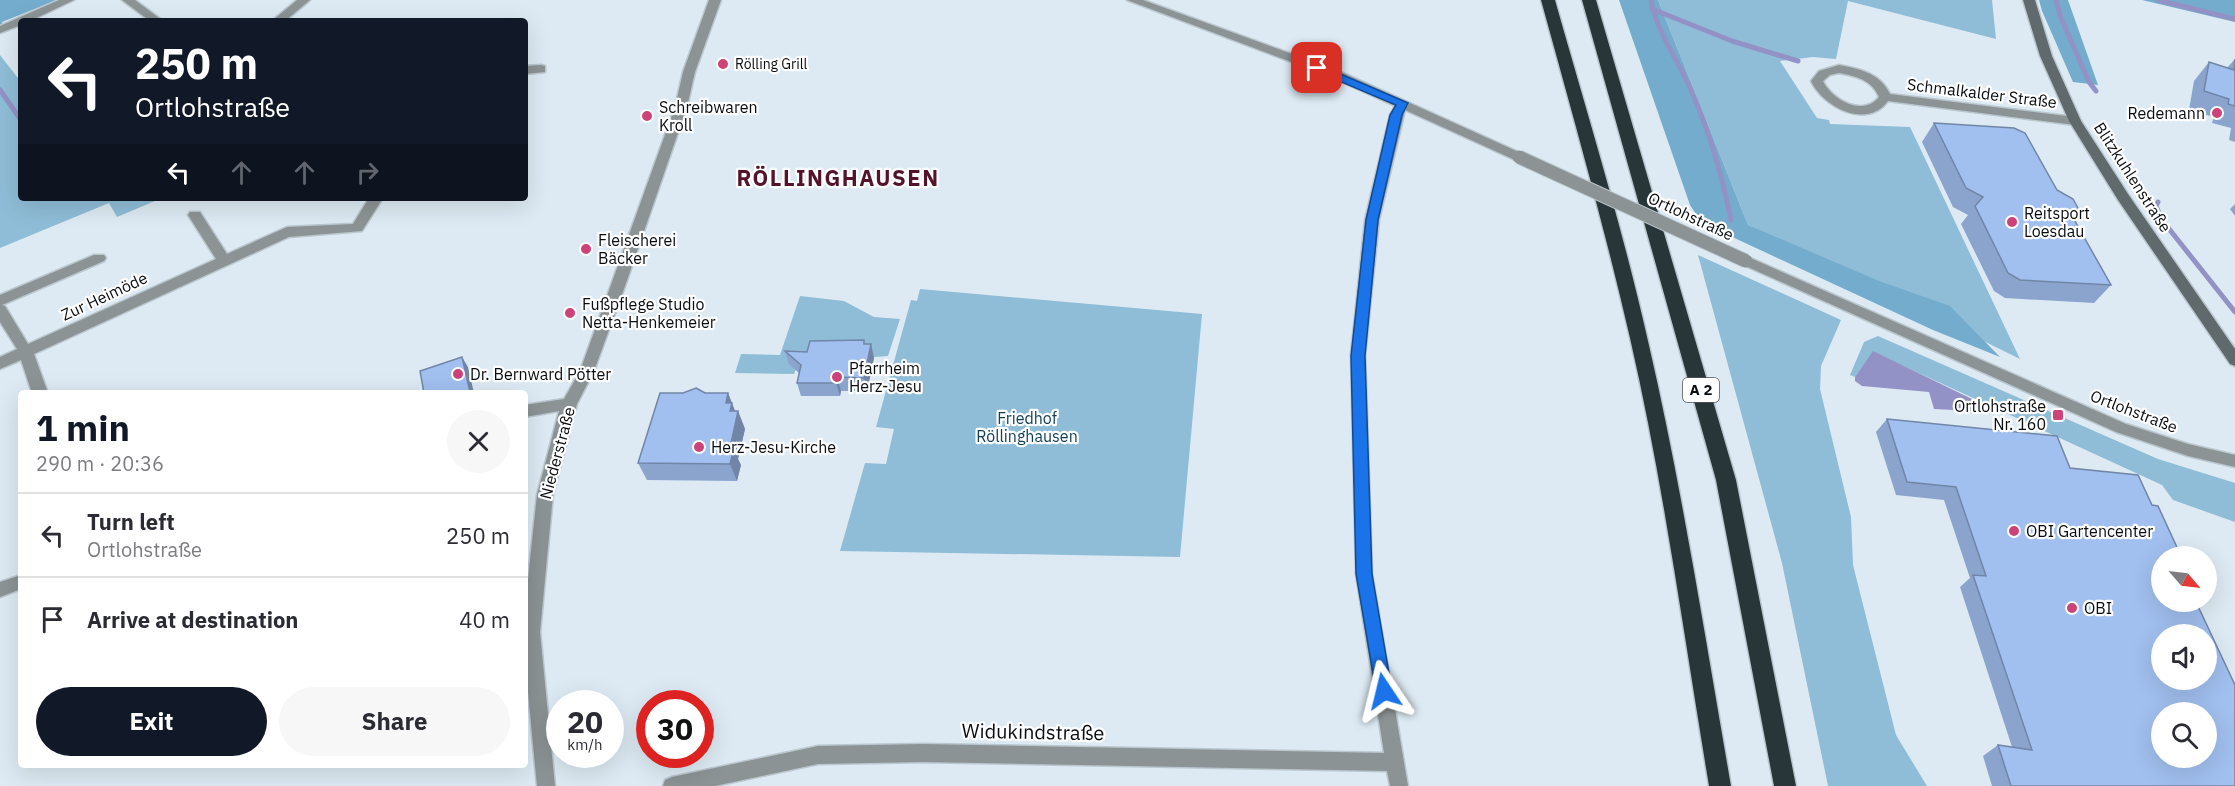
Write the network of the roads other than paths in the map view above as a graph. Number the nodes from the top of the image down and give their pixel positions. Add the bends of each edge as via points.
1 (69, 0) edge
2 (128, 0) edge
3 (304, 0) edge
4 (715, 0) edge
5 (1133, 0) edge
6 (1548, 0) edge
7 (1588, 0) edge
8 (2029, 0) edge
9 (28, 18) edge
10 (153, 18) edge
11 (282, 18) edge
12 (18, 22) edge
13 (0, 30) edge
14 (541, 69) dead end
15 (528, 70) edge
16 (1885, 97) junction
17 (1403, 103) junction
18 (2075, 121) junction
19 (374, 201) edge
20 (195, 215) dead end
21 (99, 258) dead end
22 (224, 261) junction
23 (0, 301) edge
24 (0, 310) edge
25 (26, 352) junction
26 (2235, 360) edge
27 (0, 363) edge
28 (39, 390) edge
29 (569, 404) junction
30 (528, 411) edge
31 (2235, 461) edge
32 (18, 583) edge
33 (0, 590) edge
34 (1396, 762) junction
35 (546, 786) edge
36 (672, 786) edge
37 (1399, 786) edge
38 (1720, 786) edge
39 (1785, 786) edge

1 - 9 street
2 - 10 street
3 - 11 street
4 - 29 street, Niederstraße via 617,289 587,371
5 - 17 street, Ortlohstraße
6 - 38 highway via 1639,340
7 - 39 highway, A 2 via 1726,480
8 - 18 main road, Blitzkuhlenstraße via 2046,56
12 - 13 street
14 - 15 street
16 - 16 street, Schmalkalder Straße via 1876,82 1852,71 1828,71 1817,81 1826,97 1850,108 1874,108
16 - 18 street, Schmalkalder Straße
17 - 31 street, Ortlohstraße, bridge via 2121,428
17 - 34 street via 1396,115 1372,220 1358,356 1364,574
18 - 26 main road, Blitzkuhlenstraße
19 - 22 street, Zur Heimöde via 357,228 286,232
20 - 22 street
21 - 23 street
22 - 25 street, Zur Heimöde
24 - 25 street
25 - 27 street, Zur Heimöde
25 - 28 street
29 - 30 street
29 - 35 street, Niederstraße via 545,495 531,632
32 - 33 street
34 - 36 street, Widukindstraße via 923,753 818,755
34 - 37 street

